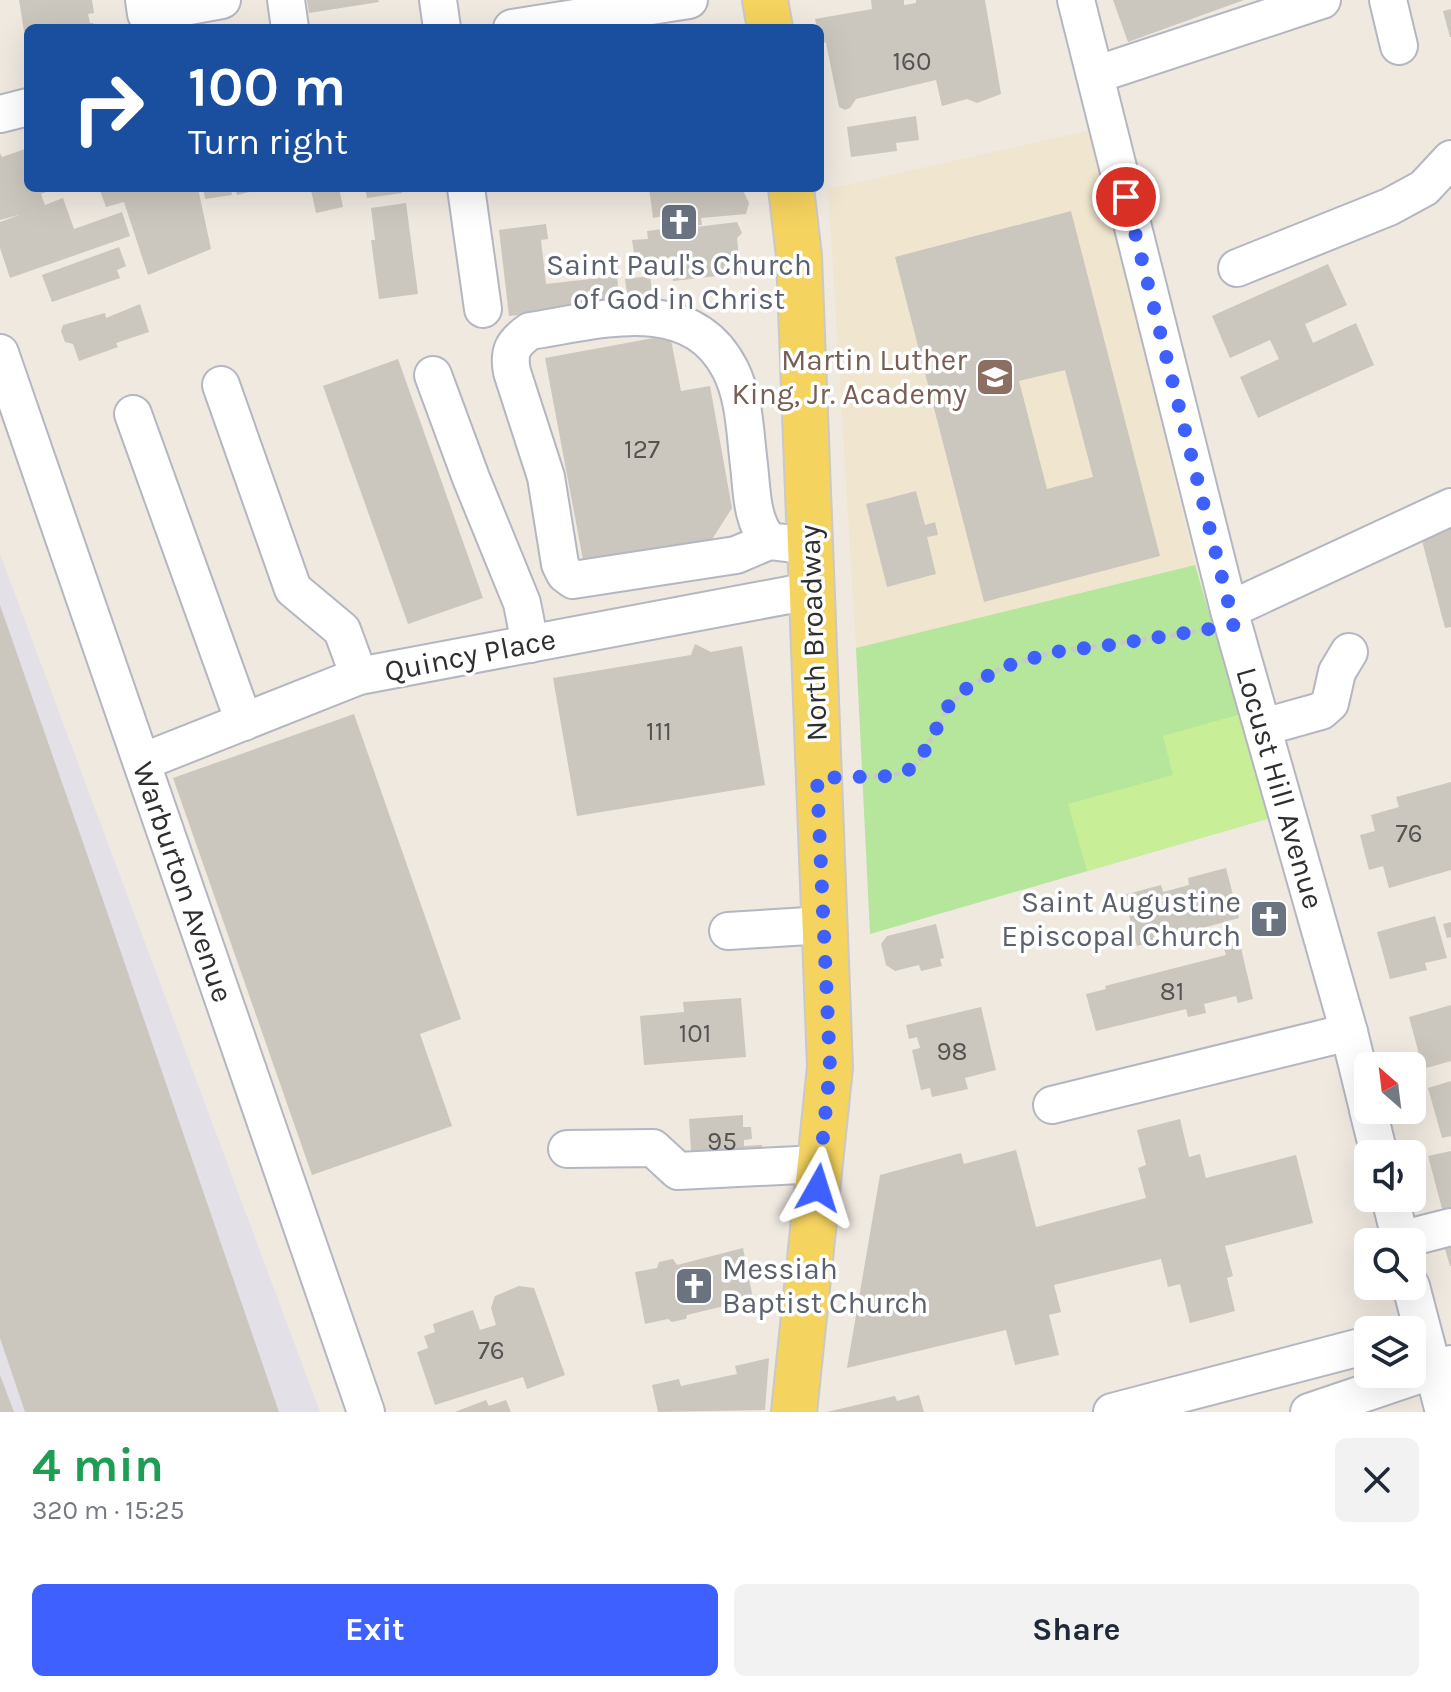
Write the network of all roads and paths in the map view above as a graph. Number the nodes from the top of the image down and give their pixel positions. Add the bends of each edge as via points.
1 (144, 0) edge
2 (222, 0) edge
3 (234, 0) edge
4 (286, 0) edge
5 (438, 0) edge
6 (689, 0) edge
7 (765, 0) edge
8 (1076, 0) edge
9 (1388, 0) edge
10 (1313, 1) edge
11 (237, 24) edge
12 (289, 24) edge
13 (441, 24) edge
14 (537, 24) edge
15 (769, 24) edge
16 (1399, 46) dead end
17 (1095, 75) junction
18 (24, 108) edge
19 (0, 114) edge
20 (1451, 159) edge
21 (467, 192) edge
22 (791, 192) edge
23 (1237, 268) dead end
24 (483, 309) dead end
25 (0, 353) edge
26 (433, 375) dead end
27 (221, 385) dead end
28 (133, 414) dead end
29 (1451, 507) edge
30 (789, 543) junction
31 (810, 591) junction
32 (1232, 617) junction
33 (530, 644) junction
34 (1349, 652) dead end
35 (359, 676) junction
36 (244, 722) junction
37 (1264, 727) junction
38 (142, 762) junction
39 (817, 778) junction
40 (824, 925) junction
41 (728, 931) dead end
42 (1349, 1032) junction
43 (1354, 1053) edge
44 (1052, 1105) dead end
45 (567, 1149) dead end
46 (820, 1164) junction
47 (1451, 1227) edge
48 (1426, 1234) edge
49 (1426, 1345) edge
50 (1354, 1349) edge
51 (1441, 1366) edge
52 (366, 1412) edge
53 (794, 1412) edge
54 (1112, 1412) edge
55 (1309, 1412) edge
56 (1444, 1412) edge

1 - 2 street via 146,14
3 - 11 street
4 - 12 street
5 - 13 street
6 - 14 street
7 - 15 main road
8 - 17 street, Locust Hill Avenue
9 - 16 street
10 - 17 street
17 - 32 street, Locust Hill Avenue
18 - 19 street
20 - 23 street via 1424,188 1389,207
21 - 24 street
22 - 30 main road, North Broadway via 799,256
25 - 38 street, Warburton Avenue
26 - 33 street via 522,603
27 - 35 street via 293,589 342,630
28 - 36 street
29 - 32 street
30 - 30 street via 756,519 742,405 730,369 695,331 669,319 635,315 530,331 516,341 509,355 512,372 546,477 560,564 573,580
30 - 31 main road, North Broadway
31 - 33 street, Quincy Place
31 - 39 main road, North Broadway
32 - 37 street, Locust Hill Avenue
32 - 39 path via 1003,667 949,705 918,763 907,771
33 - 35 street, Quincy Place
34 - 37 street via 1337,672 1330,703 1321,711
35 - 36 street, Quincy Place
36 - 38 street, Quincy Place
37 - 42 street, Locust Hill Avenue
38 - 52 street, Warburton Avenue
39 - 40 main road, North Broadway
40 - 41 street
40 - 46 main road, North Broadway via 830,1067
42 - 43 street, Locust Hill Avenue
42 - 44 street
45 - 46 street via 653,1148 678,1171
46 - 53 main road, North Broadway
47 - 48 street
49 - 51 street
50 - 54 street
51 - 55 street
51 - 56 street

